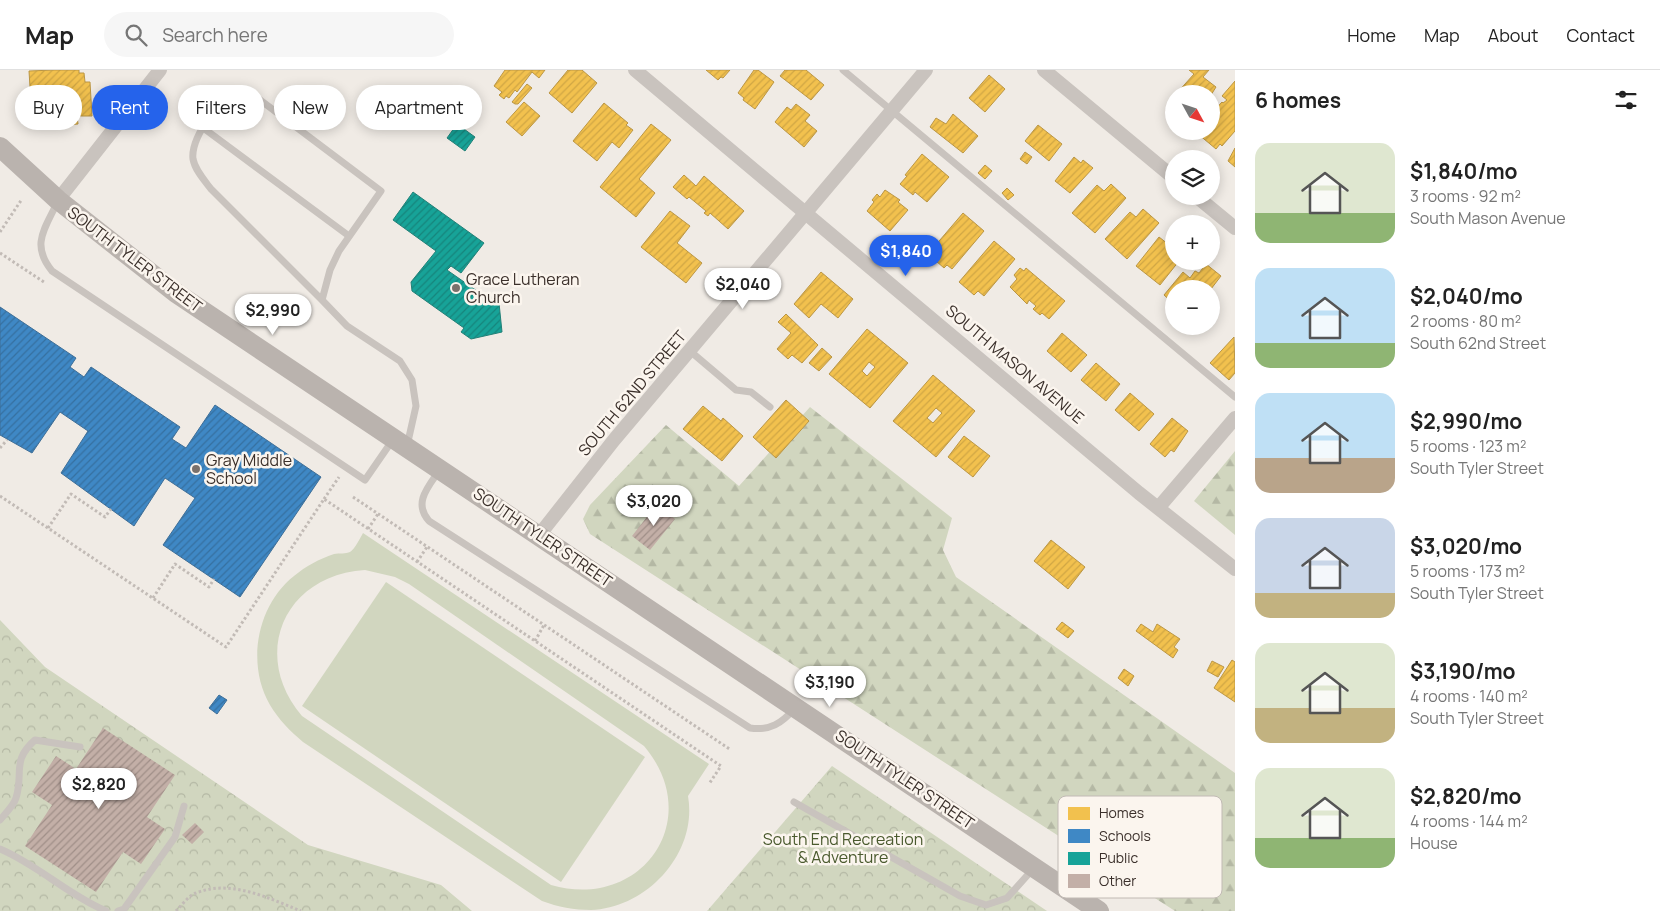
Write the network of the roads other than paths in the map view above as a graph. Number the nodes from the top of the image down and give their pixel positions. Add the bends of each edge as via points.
1 (160, 70) edge
2 (635, 70) edge
3 (843, 70) edge
4 (926, 70) edge
5 (1044, 70) edge
6 (264, 103) edge
7 (892, 111) junction
8 (201, 130) edge
9 (206, 130) edge
10 (0, 147) edge
11 (1165, 171) edge
12 (58, 200) junction
13 (1207, 205) edge
14 (806, 213) junction
15 (1235, 228) edge
16 (349, 236) junction
17 (322, 300) junction
18 (690, 351) junction
19 (1235, 397) edge
20 (770, 407) dead end
21 (1235, 418) edge
22 (401, 442) junction
23 (440, 468) junction
24 (1159, 507) junction
25 (540, 534) junction
26 (1235, 569) edge
27 (796, 706) junction
28 (80, 747) dead end
29 (794, 802) dead end
30 (184, 806) dead end
31 (0, 820) edge
32 (0, 849) edge
33 (1035, 867) junction
34 (1058, 883) edge
35 (1080, 898) edge
36 (106, 911) edge
37 (118, 911) edge
38 (1099, 911) edge

1 - 12 street
2 - 14 street, SOUTH MASON AVENUE
3 - 7 lane
4 - 7 street, SOUTH 62ND STREET
5 - 11 street
6 - 16 lane via 381,191
7 - 14 street, SOUTH 62ND STREET
7 - 19 lane
8 - 17 lane via 193,158 197,171
9 - 16 lane
10 - 12 street, SOUTH TYLER STREET
12 - 22 street, SOUTH TYLER STREET via 176,293
12 - 22 lane via 41,237 40,252 52,271 364,480
13 - 15 street
14 - 18 street, SOUTH 62ND STREET
14 - 24 street, SOUTH MASON AVENUE
16 - 17 lane via 330,270
17 - 22 lane via 347,326 400,361 412,380 416,406
18 - 20 lane via 736,390 751,392
18 - 25 street, SOUTH 62ND STREET
21 - 24 street
22 - 23 street, SOUTH TYLER STREET
23 - 25 street, SOUTH TYLER STREET
23 - 27 lane via 421,499 429,521 750,728 766,729 782,722
24 - 26 street, SOUTH MASON AVENUE
25 - 27 street, SOUTH TYLER STREET
27 - 33 street, SOUTH TYLER STREET
28 - 31 lane via 35,740 26,748 19,765 16,798
29 - 33 lane via 960,896 986,906 1007,898
30 - 37 lane via 175,837 124,909
32 - 36 lane
33 - 34 street, SOUTH TYLER STREET
35 - 38 street, SOUTH TYLER STREET

